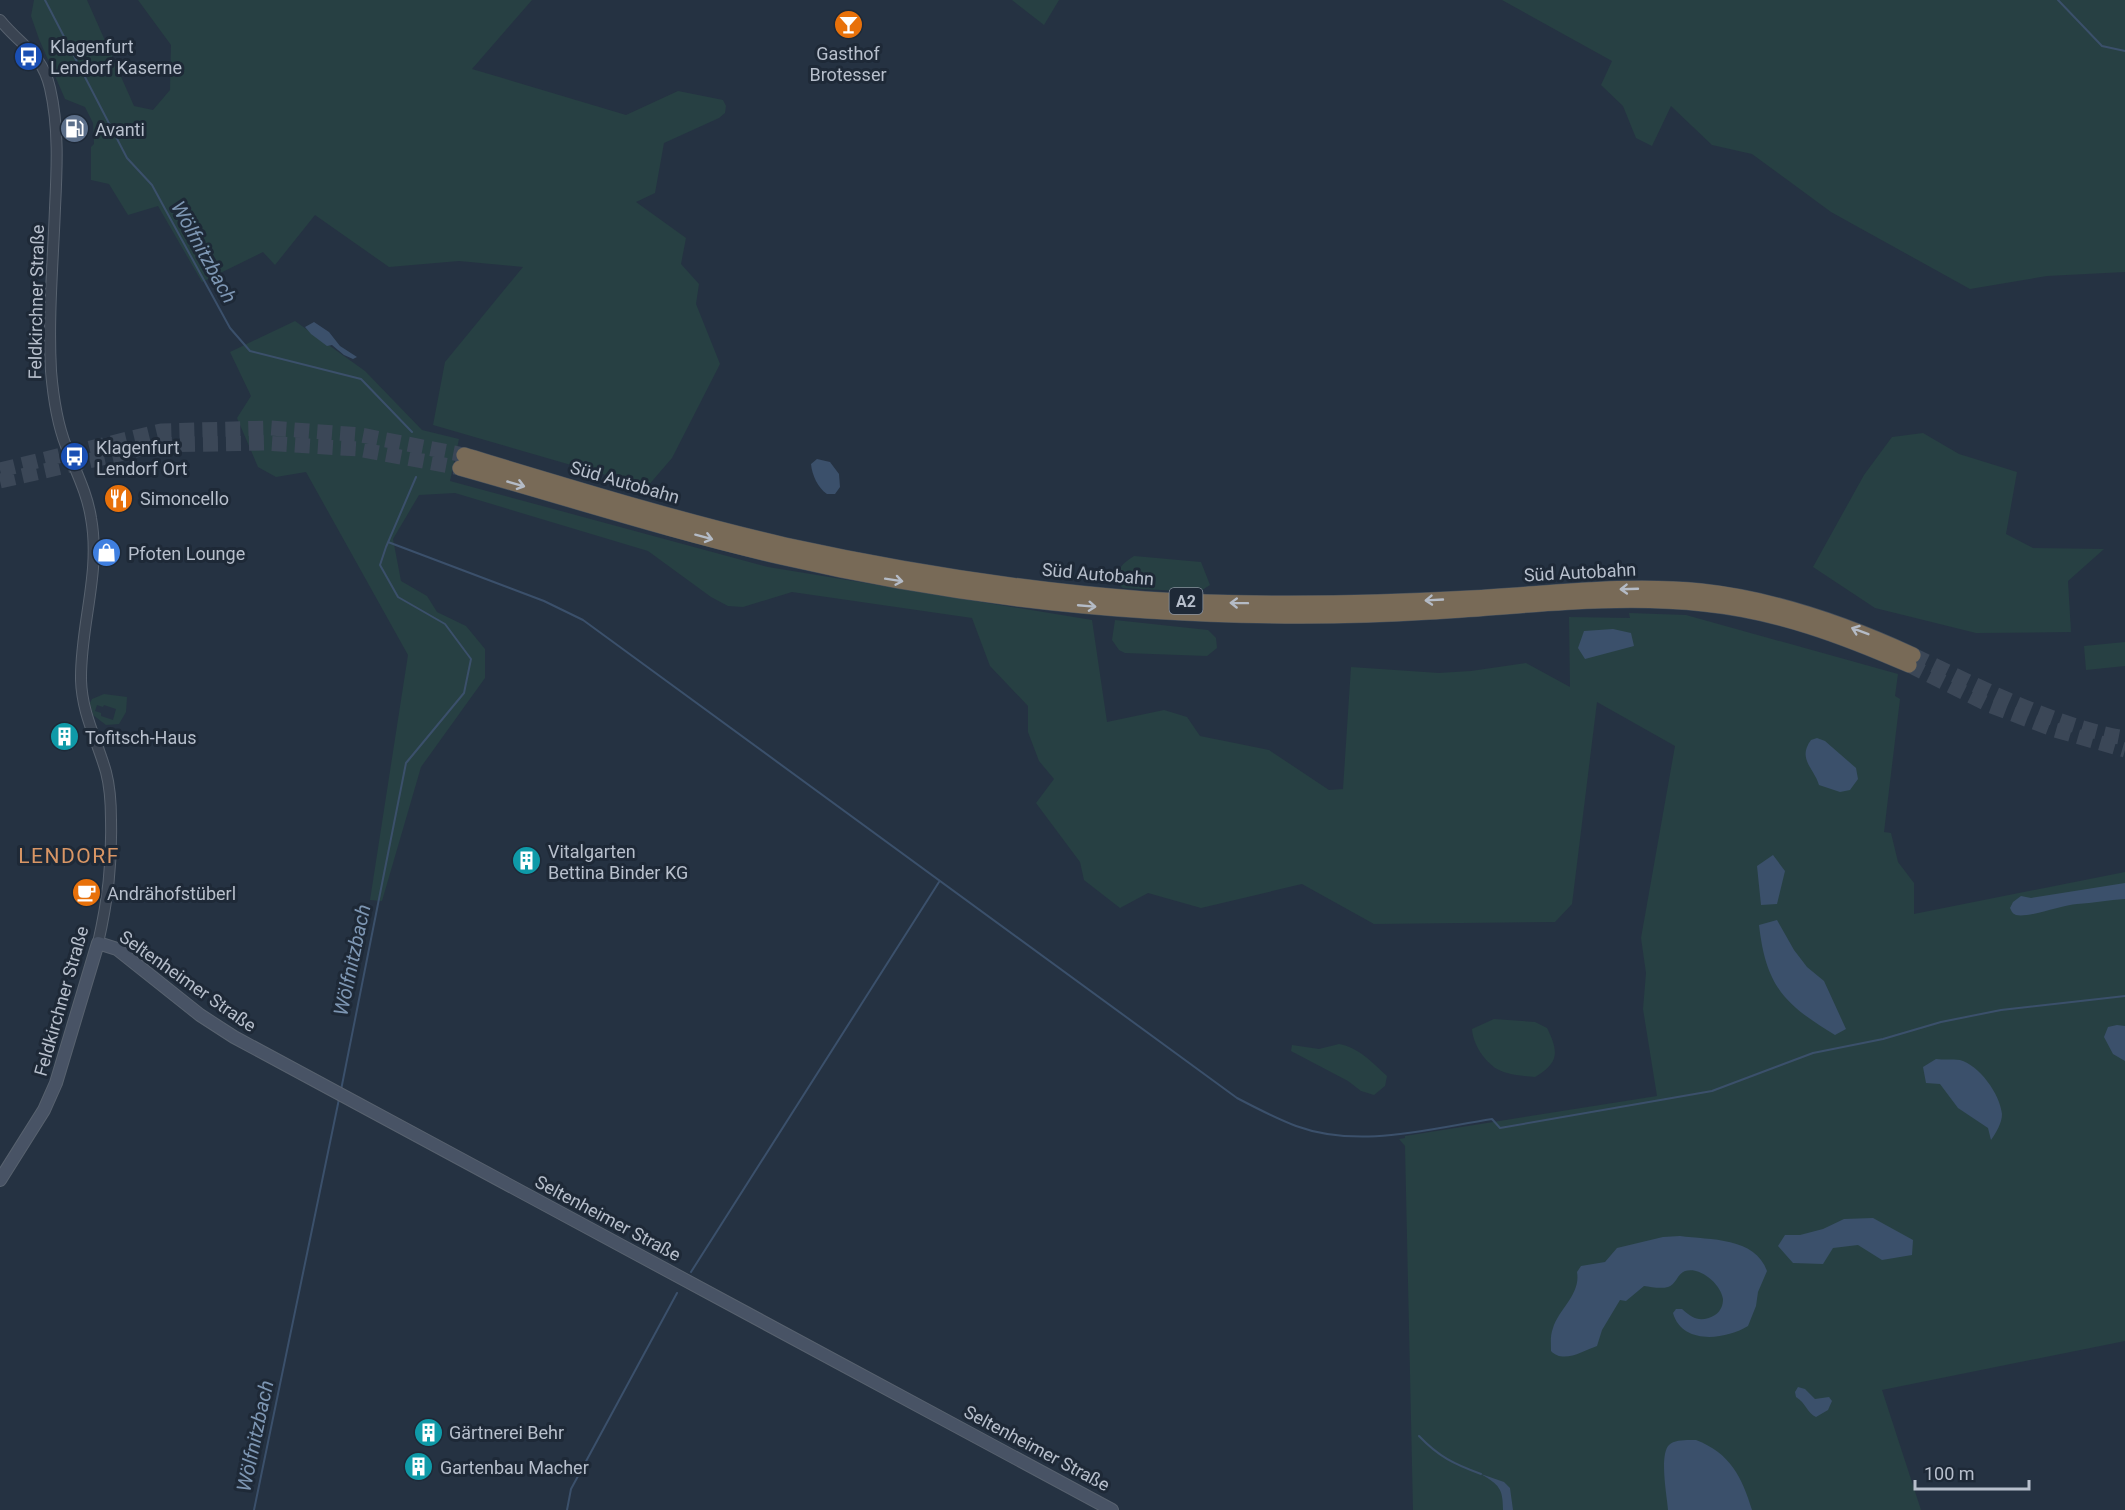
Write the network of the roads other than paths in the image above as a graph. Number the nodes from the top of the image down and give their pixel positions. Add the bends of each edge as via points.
1 (0, 20) edge
2 (462, 461) tunnel mouth
3 (1911, 660) tunnel mouth
4 (98, 943) junction
5 (0, 1180) edge
6 (1112, 1510) edge

1 - 4 street, Feldkirchner Straße via 42,66 54,114 51,373 65,444 82,482 91,518 94,569 82,646 82,701 111,801 111,879
2 - 3 highway, Süd Autobahn / A2 via 660,525 873,577 968,592 1057,603 1225,615 1395,615 1652,600 1755,612 1798,622
4 - 5 main road, Feldkirchner Straße via 56,1083 44,1110
4 - 6 main road, Seltenheimer Straße via 117,950 234,1037

